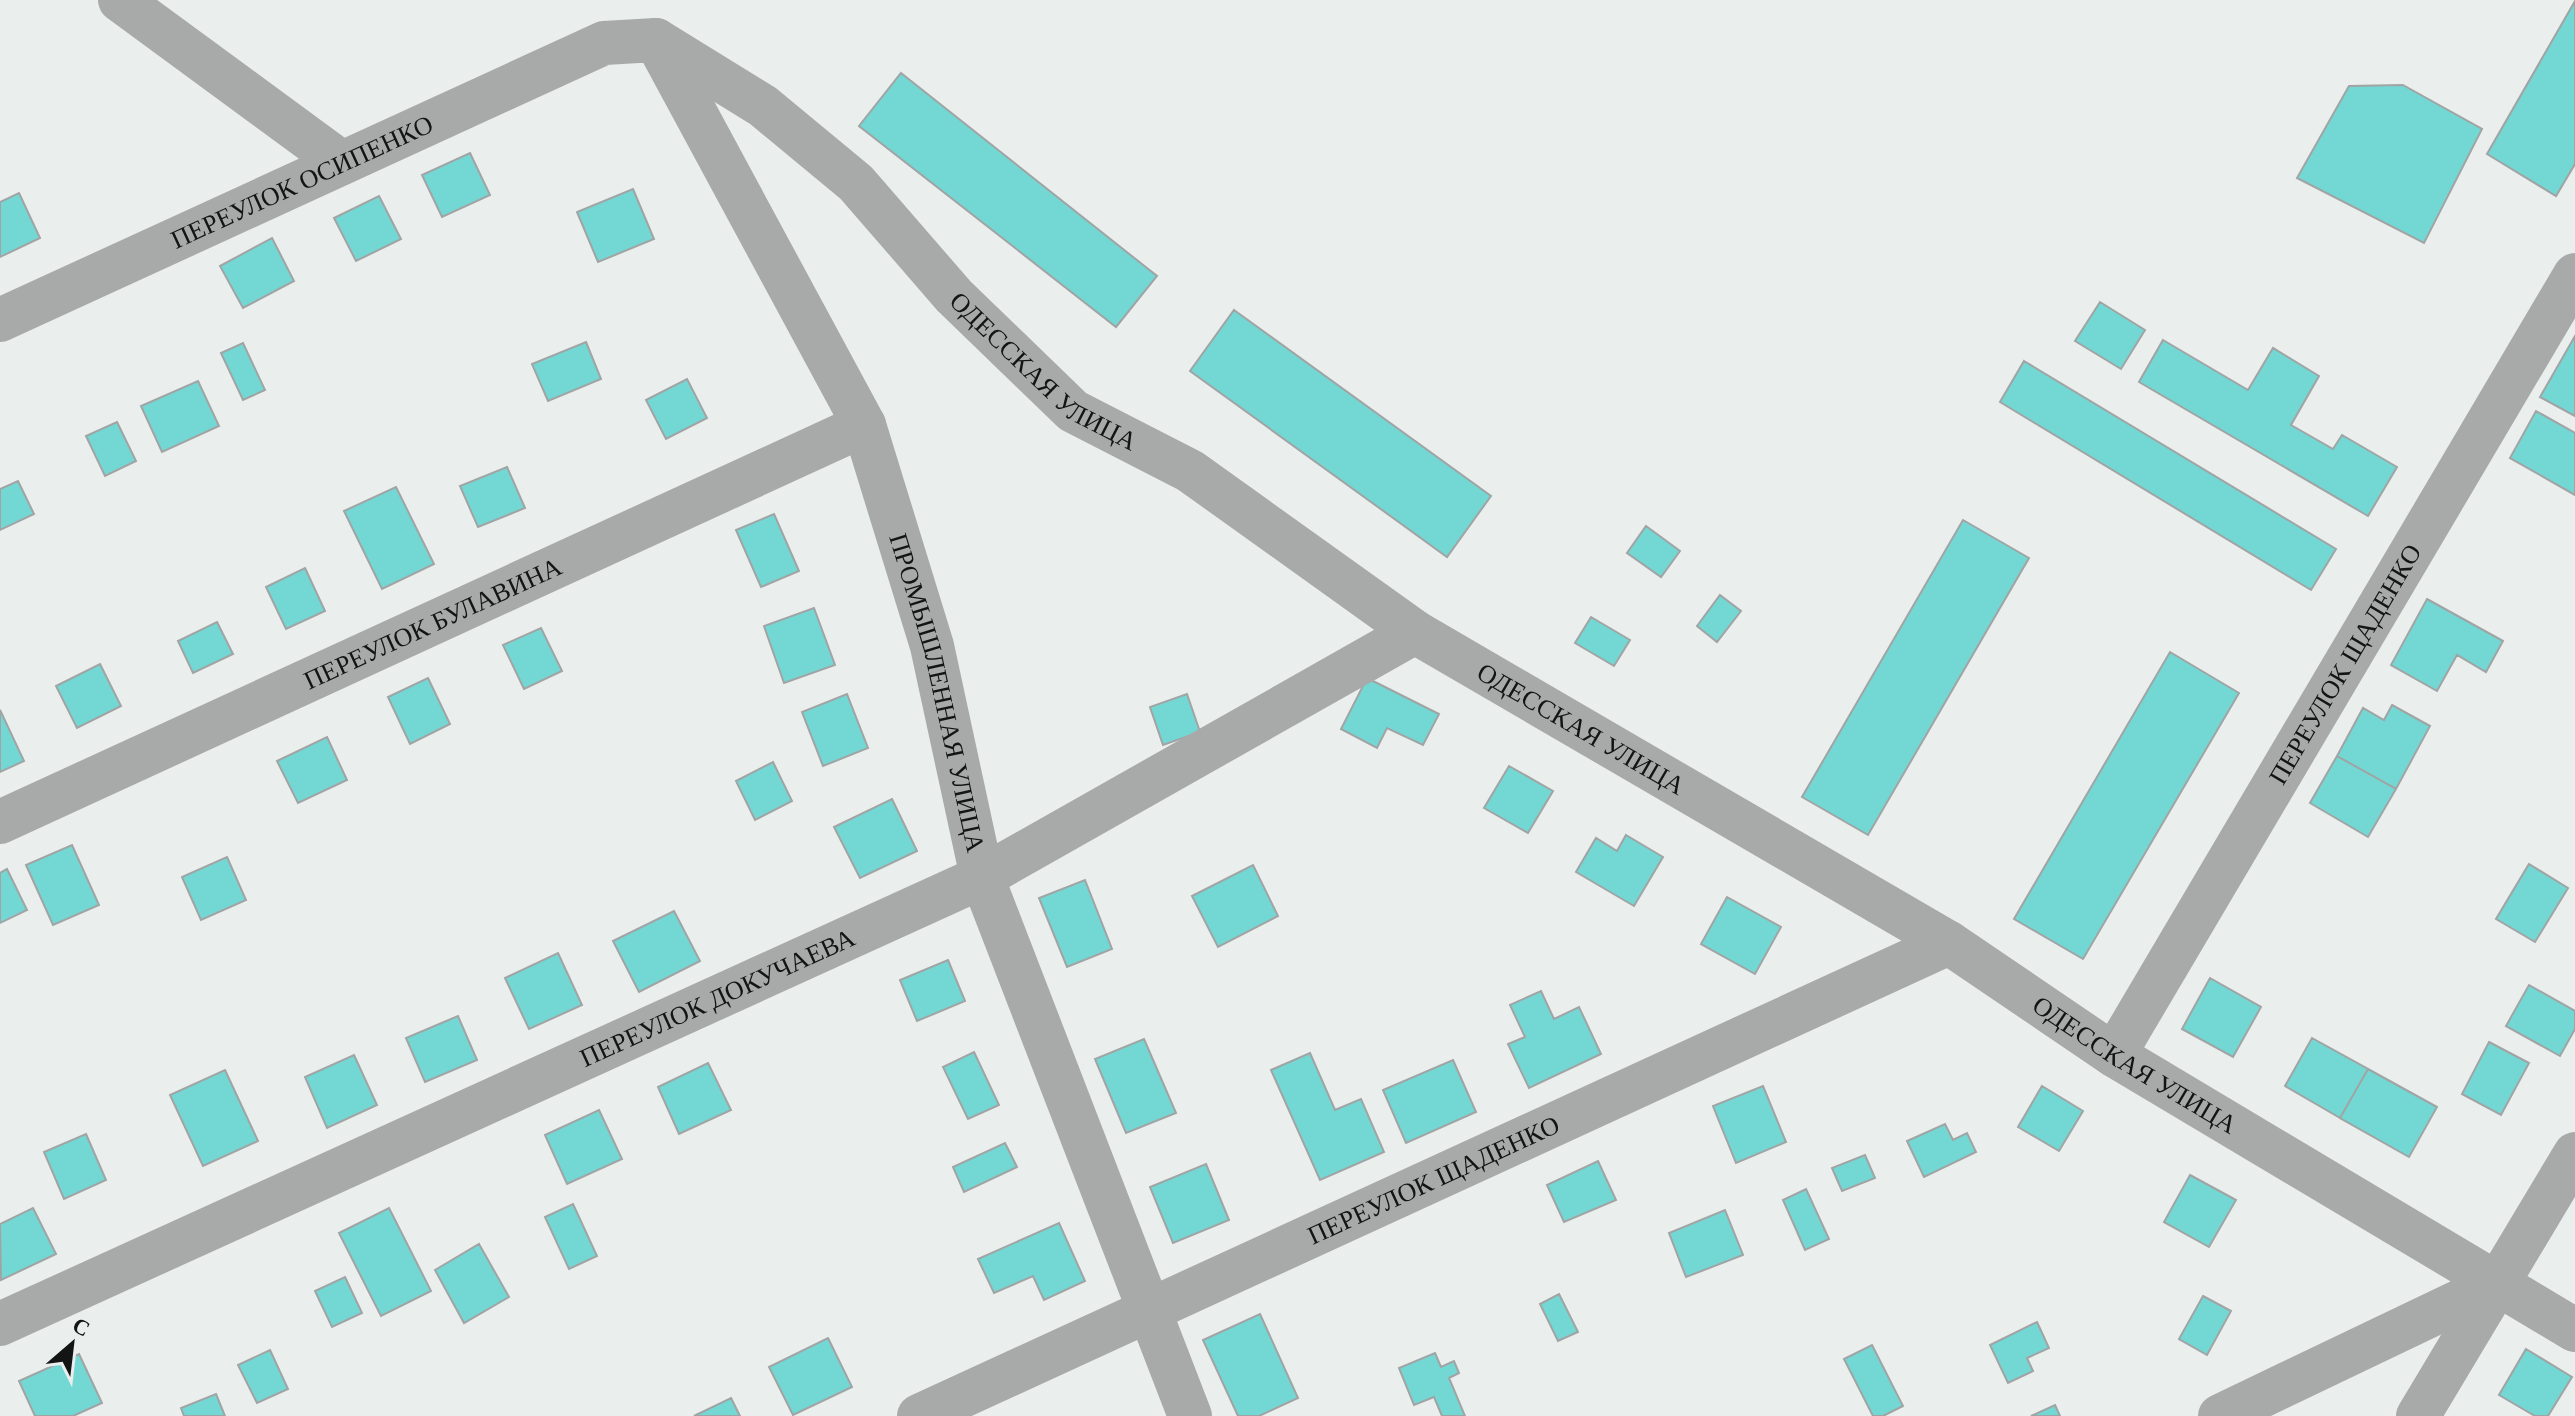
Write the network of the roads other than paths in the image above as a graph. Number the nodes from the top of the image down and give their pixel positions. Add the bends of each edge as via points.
1 (120, 0) edge
2 (656, 40) junction
3 (342, 163) junction
4 (2575, 275) edge
5 (0, 320) edge
6 (864, 425) junction
7 (1415, 632) junction
8 (0, 822) edge
9 (982, 877) junction
10 (1949, 943) junction
11 (2114, 1055) junction
12 (2575, 1154) edge
13 (2496, 1284) junction
14 (1148, 1310) junction
15 (0, 1324) edge
16 (2575, 1330) edge
17 (919, 1416) edge
18 (1190, 1416) edge
19 (2220, 1416) edge
20 (2418, 1416) edge

1 - 3 street
2 - 3 street, ПЕРЕУЛОК ОСИПЕНКО via 604,43
2 - 6 street, ПРОМЫШЛЕННАЯ УЛИЦА
2 - 7 street, ОДЕССКАЯ УЛИЦА via 763,106 856,183 954,296 1073,411 1190,471
3 - 5 street, ПЕРЕУЛОК ОСИПЕНКО
4 - 11 street, ПЕРЕУЛОК ЩАДЕНКО
6 - 8 street, ПЕРЕУЛОК БУЛАВИНА
6 - 9 street, ПРОМЫШЛЕННАЯ УЛИЦА via 932,646
7 - 9 street, ПЕРЕУЛОК ДОКУЧАЕВА
7 - 10 street, ОДЕССКАЯ УЛИЦА
9 - 14 street, ПРОМЫШЛЕННАЯ УЛИЦА
9 - 15 street, ПЕРЕУЛОК ДОКУЧАЕВА
10 - 11 street, ОДЕССКАЯ УЛИЦА
10 - 14 street, ПЕРЕУЛОК ЩАДЕНКО
11 - 13 street, ОДЕССКАЯ УЛИЦА
12 - 13 street
13 - 16 street, ОДЕССКАЯ УЛИЦА
13 - 19 street
13 - 20 street
14 - 17 street, ПЕРЕУЛОК ЩАДЕНКО
14 - 18 street, ПРОМЫШЛЕННАЯ УЛИЦА

